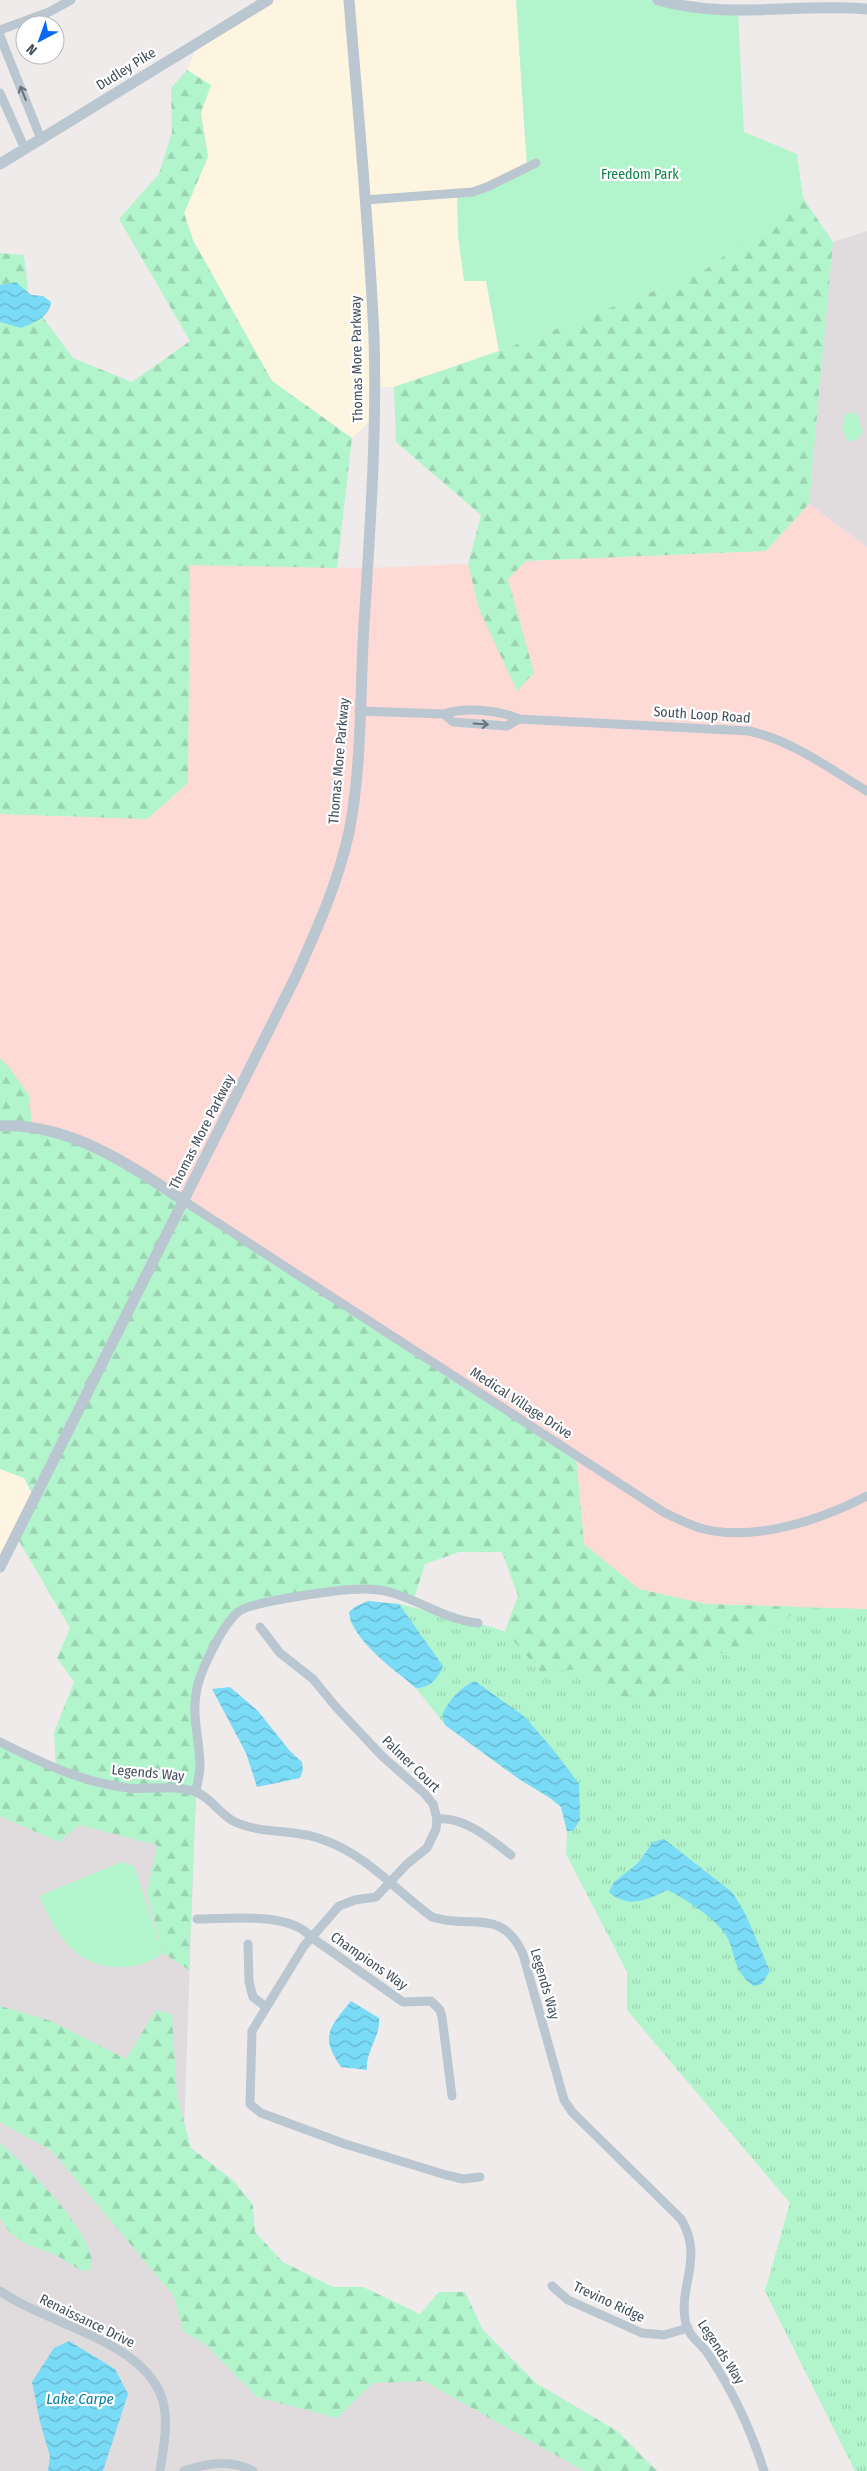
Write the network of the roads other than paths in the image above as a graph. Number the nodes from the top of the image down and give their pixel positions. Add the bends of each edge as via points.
1 (71, 0) edge
2 (268, 0) edge
3 (349, 0) edge
4 (658, 0) edge
5 (867, 9) edge
6 (0, 30) edge
7 (0, 36) edge
8 (0, 93) edge
9 (42, 139) junction
10 (25, 149) junction
11 (536, 163) dead end
12 (0, 164) edge
13 (365, 200) junction
14 (359, 711) junction
15 (867, 791) edge
16 (0, 1126) edge
17 (184, 1201) junction
18 (867, 1496) edge
19 (0, 1567) edge
20 (478, 1623) dead end
21 (260, 1627) dead end
22 (0, 1742) edge
23 (196, 1792) junction
24 (438, 1819) junction
25 (511, 1855) dead end
26 (390, 1881) junction
27 (197, 1919) dead end
28 (311, 1937) junction
29 (248, 1944) dead end
30 (266, 2006) junction
31 (452, 2096) dead end
32 (480, 2177) dead end
33 (552, 2286) dead end
34 (0, 2291) edge
35 (688, 2328) junction
36 (160, 2471) edge
37 (184, 2471) edge
38 (253, 2471) edge
39 (764, 2471) edge

1 - 6 street
2 - 9 street, Dudley Pike
3 - 13 street, Thomas More Parkway
4 - 5 street via 705,10 744,12
9 -> 7 street
8 - 10 street
9 - 10 street, Dudley Pike
10 - 12 street, Dudley Pike
11 - 13 street via 473,192
13 - 14 street, Thomas More Parkway via 374,339 374,418
14 - 15 street, South Loop Road via 444,714 455,711 508,714 519,718 722,728 756,733 799,748
14 - 17 street, Thomas More Parkway via 349,830 336,882 296,976
16 - 17 street via 32,1128 84,1142 114,1156
17 - 18 street, Medical Village Drive via 632,1493 700,1528 746,1532 790,1525 846,1507
17 - 19 street, Thomas More Parkway
20 - 23 street via 444,1615 390,1593 371,1589 279,1600 242,1609 221,1636 198,1686 195,1712 200,1767
21 - 24 street, Palmer Court via 280,1653 313,1678 382,1756 425,1794
22 - 23 street, Legends Way via 56,1770 92,1782
23 - 26 street, Legends Way via 236,1822 322,1839 354,1854
24 - 25 street via 454,1819
24 - 26 street via 427,1848
26 - 28 street via 376,1897 339,1906
26 - 35 street, Legends Way via 432,1916 441,1920 494,1923 517,1941 531,1978 564,2100 572,2112 681,2220 690,2234 692,2246 685,2310
27 - 28 street, Champions Way via 259,1918 304,1929
28 - 30 street
28 - 31 street, Champions Way via 402,2002 431,2001 437,2005 442,2017
29 - 30 street via 252,1997
30 - 32 street via 250,2038 249,2098 255,2110 345,2144 446,2175
33 - 35 street, Trevino Ridge via 568,2300 642,2333 664,2335
34 - 36 street, Renaissance Drive via 34,2311 119,2350 151,2377 161,2395 165,2415
35 - 39 street, Legends Way via 695,2342 709,2354 743,2412
37 - 38 street via 214,2463 234,2464

